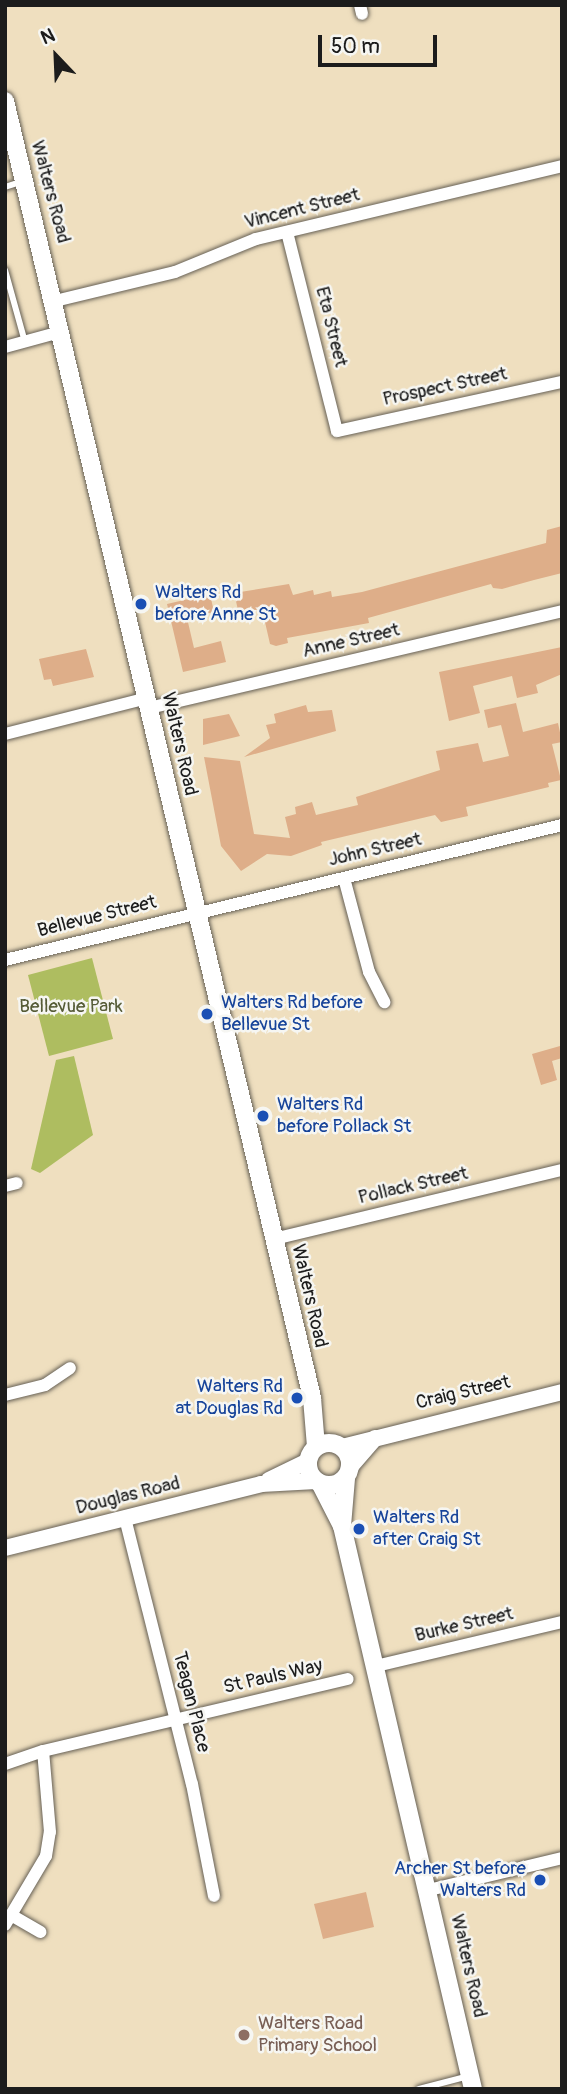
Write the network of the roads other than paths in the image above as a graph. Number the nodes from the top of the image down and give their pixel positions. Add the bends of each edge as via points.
1 (5, 101) edge
2 (562, 166) edge
3 (24, 181) junction
4 (5, 187) edge
5 (287, 232) junction
6 (5, 270) edge
7 (55, 301) junction
8 (60, 332) junction
9 (25, 342) junction
10 (5, 347) edge
11 (562, 382) edge
12 (337, 431) joint
13 (562, 611) edge
14 (148, 703) junction
15 (5, 734) edge
16 (562, 825) edge
17 (344, 878) junction
18 (198, 911) junction
19 (5, 960) edge
20 (384, 1002) dead end
21 (562, 1170) edge
22 (274, 1239) junction
23 (70, 1368) dead end
24 (562, 1392) edge
25 (5, 1395) edge
26 (312, 1398) junction
27 (375, 1438) junction
28 (339, 1445) junction
29 (312, 1454) junction
30 (348, 1472) junction
31 (318, 1482) junction
32 (261, 1484) junction
33 (125, 1518) junction
34 (342, 1526) junction
35 (5, 1548) edge
36 (562, 1622) edge
37 (376, 1666) junction
38 (348, 1679) dead end
39 (175, 1719) junction
40 (43, 1751) junction
41 (5, 1764) edge
42 (562, 1858) edge
43 (429, 1890) junction
44 (214, 1896) dead end
45 (8, 1920) edge
46 (41, 1931) dead end
47 (472, 2082) edge
48 (419, 2089) edge

1 - 3 main road, Walters Road
2 - 5 street, Vincent Street
3 - 4 lane
3 - 7 main road, Walters Road
5 - 7 street, Vincent Street via 246,242 166,275
5 - 12 street, Eta Street
6 - 9 lane
7 - 8 main road, Walters Road
8 - 9 street
8 - 14 main road, Walters Road
9 - 10 street
11 - 12 street, Prospect Street
13 - 14 street, Anne Street
14 - 15 street
14 - 18 main road, Walters Road
16 - 17 street, John Street
17 - 18 street, John Street
17 - 20 street via 369,972
18 - 19 street, Bellevue Street
18 - 22 main road, Walters Road
21 - 22 street, Pollack Street
22 - 26 main road, Walters Road
23 - 25 street via 45,1385
24 - 27 street, Craig Street
26 - 28 main road, Walters Road
26 - 29 main road, Walters Road
27 - 28 street, Craig Street
27 - 30 street
28 - 29 main road
28 - 30 main road, Walters Road
29 - 31 main road, Walters Road
29 - 32 street, Douglas Road
30 - 31 main road via 334,1485
30 - 34 main road, Walters Road
31 - 32 street, Douglas Road
31 - 34 main road, Walters Road
32 - 33 street, Douglas Road
33 - 35 street, Douglas Road
33 - 39 street, Teagan Place
34 - 37 main road, Walters Road
36 - 37 street, Burke Street
37 - 43 main road, Walters Road
38 - 39 street, St Pauls Way
39 - 40 street, St Pauls Way
39 - 44 street, Teagan Place
40 - 41 street, St Pauls Way
40 - 45 street via 50,1832 46,1856
42 - 43 street
43 - 47 main road, Walters Road
45 - 46 street
47 - 48 lane

